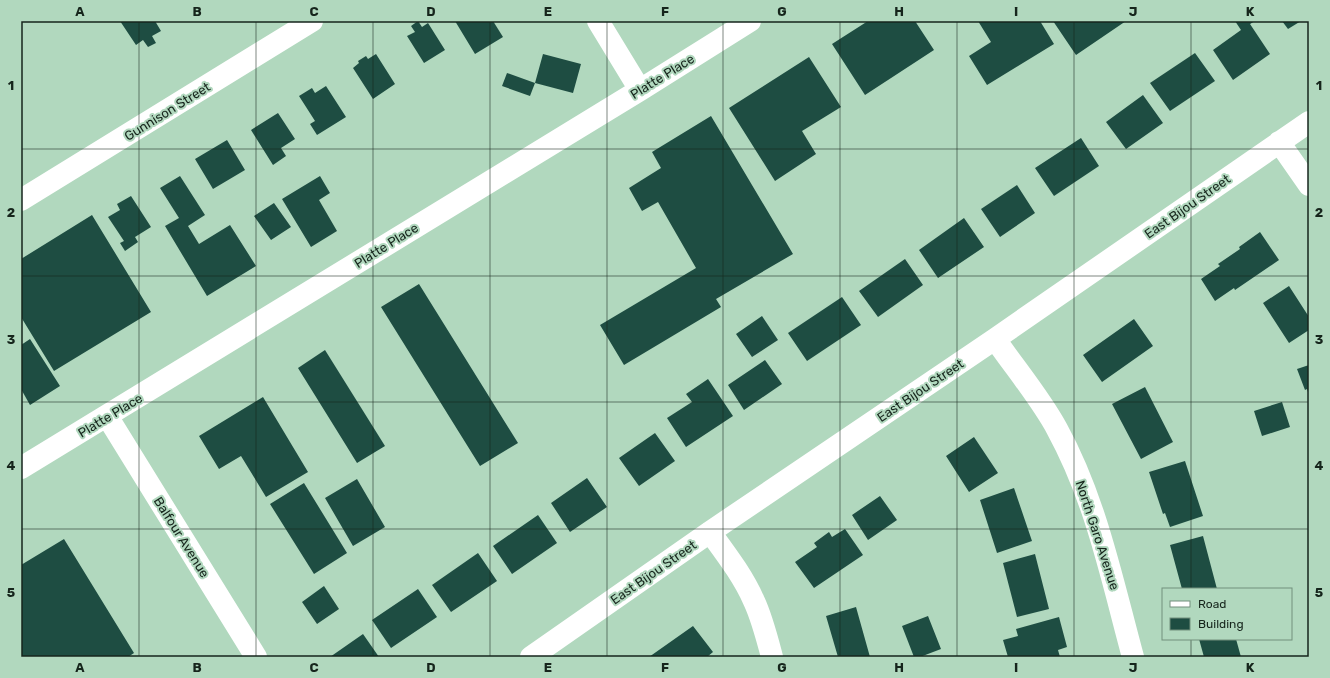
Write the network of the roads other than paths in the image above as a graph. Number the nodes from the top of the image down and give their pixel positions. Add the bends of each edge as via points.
1 (312, 21) edge
2 (598, 21) edge
3 (750, 21) edge
4 (640, 90) junction
5 (1309, 122) edge
6 (1279, 142) junction
7 (1309, 185) edge
8 (21, 200) edge
9 (995, 339) junction
10 (108, 416) junction
11 (21, 468) edge
12 (710, 532) junction
13 (256, 657) edge
14 (531, 657) edge
15 (772, 657) edge
16 (1133, 657) edge

1 - 8 street, Gunnison Street
2 - 4 street
3 - 4 street, Platte Place
4 - 10 street, Platte Place
5 - 6 street, East Bijou Street
6 - 7 street
6 - 9 street, East Bijou Street
9 - 12 street, East Bijou Street
9 - 16 street, North Garo Avenue via 1057,428 1073,461 1101,539
10 - 11 street, Platte Place
10 - 13 street, Balfour Avenue
12 - 14 street, East Bijou Street
12 - 15 street via 738,570 754,601

